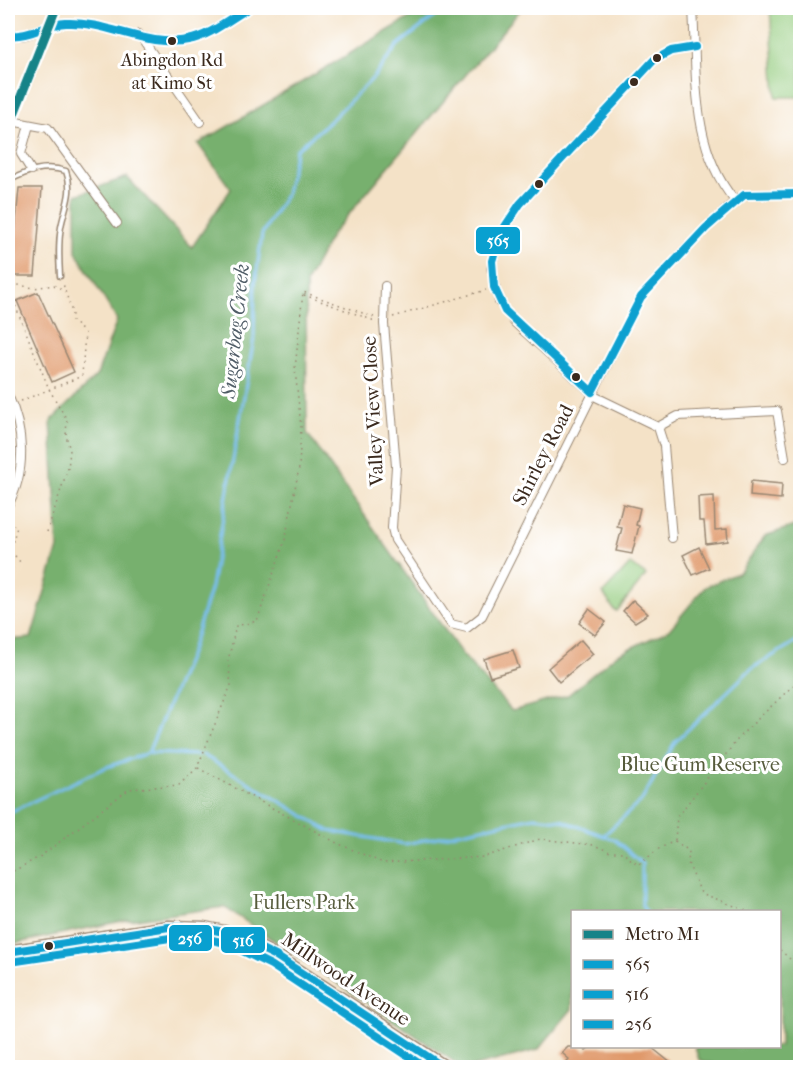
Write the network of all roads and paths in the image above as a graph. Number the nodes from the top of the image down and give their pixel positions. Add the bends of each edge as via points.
1 (249, 8) edge
2 (693, 8) edge
3 (139, 34) junction
4 (8, 35) edge
5 (695, 47) junction
6 (11, 121) dead end
7 (200, 122) dead end
8 (29, 125) junction
9 (31, 170) junction
10 (8, 181) edge
11 (801, 194) edge
12 (735, 201) junction
13 (117, 223) dead end
14 (60, 276) joint
15 (385, 286) dead end
16 (494, 287) junction
17 (64, 290) junction
18 (384, 322) junction
19 (49, 389) junction
20 (592, 392) junction
21 (8, 395) edge
22 (21, 401) dead end
23 (658, 427) junction
24 (785, 458) dead end
25 (8, 505) edge
26 (8, 522) edge
27 (47, 532) dead end
28 (672, 538) dead end
29 (21, 563) dead end
30 (451, 624) joint
31 (801, 679) edge
32 (197, 768) junction
33 (675, 841) junction
34 (8, 874) edge
35 (745, 910) edge
36 (781, 951) edge
37 (8, 952) edge
38 (801, 968) edge
39 (446, 1068) edge

1 - 3 street via 189,40
2 - 5 street
3 - 4 street via 64,23 22,37
3 - 7 street
5 - 12 street via 699,114 706,151
5 - 16 street via 671,51 654,60 526,196 497,240 492,261
6 - 8 street
8 - 9 street via 21,154
8 - 13 street via 48,128
9 - 10 lane
9 - 14 lane via 52,167 66,171 70,182 58,250
11 - 12 street, Shirley Road via 751,194
12 - 20 street, Shirley Road via 641,297
14 - 17 path
15 - 18 street, Valley View Close
16 - 18 path
16 - 20 street via 514,322
17 - 19 path via 73,307 72,321 85,333 82,376
17 - 19 path via 54,285 34,288 8,283
18 - 30 street, Valley View Close via 396,466 392,528 401,550
18 - 32 path via 303,295 295,369 301,427 299,468 285,540 257,621 236,626 228,661 231,685
19 - 22 path
19 - 27 path via 67,420 70,451
20 - 23 street
20 - 30 street, Shirley Road via 482,616 467,628
21 - 25 street via 21,447 17,480
23 - 24 street via 678,416 777,411
23 - 28 street via 664,446
26 - 29 path via 17,527 10,550
31 - 33 path via 741,735 676,817
32 - 33 path via 337,843 383,863 484,857 540,838 622,852 638,865
32 - 34 path via 179,785 129,789 40,856
33 - 35 path via 689,851 688,863 701,893
36 - 38 path
37 - 39 main road, Millwood Avenue via 169,927 230,933 276,956

